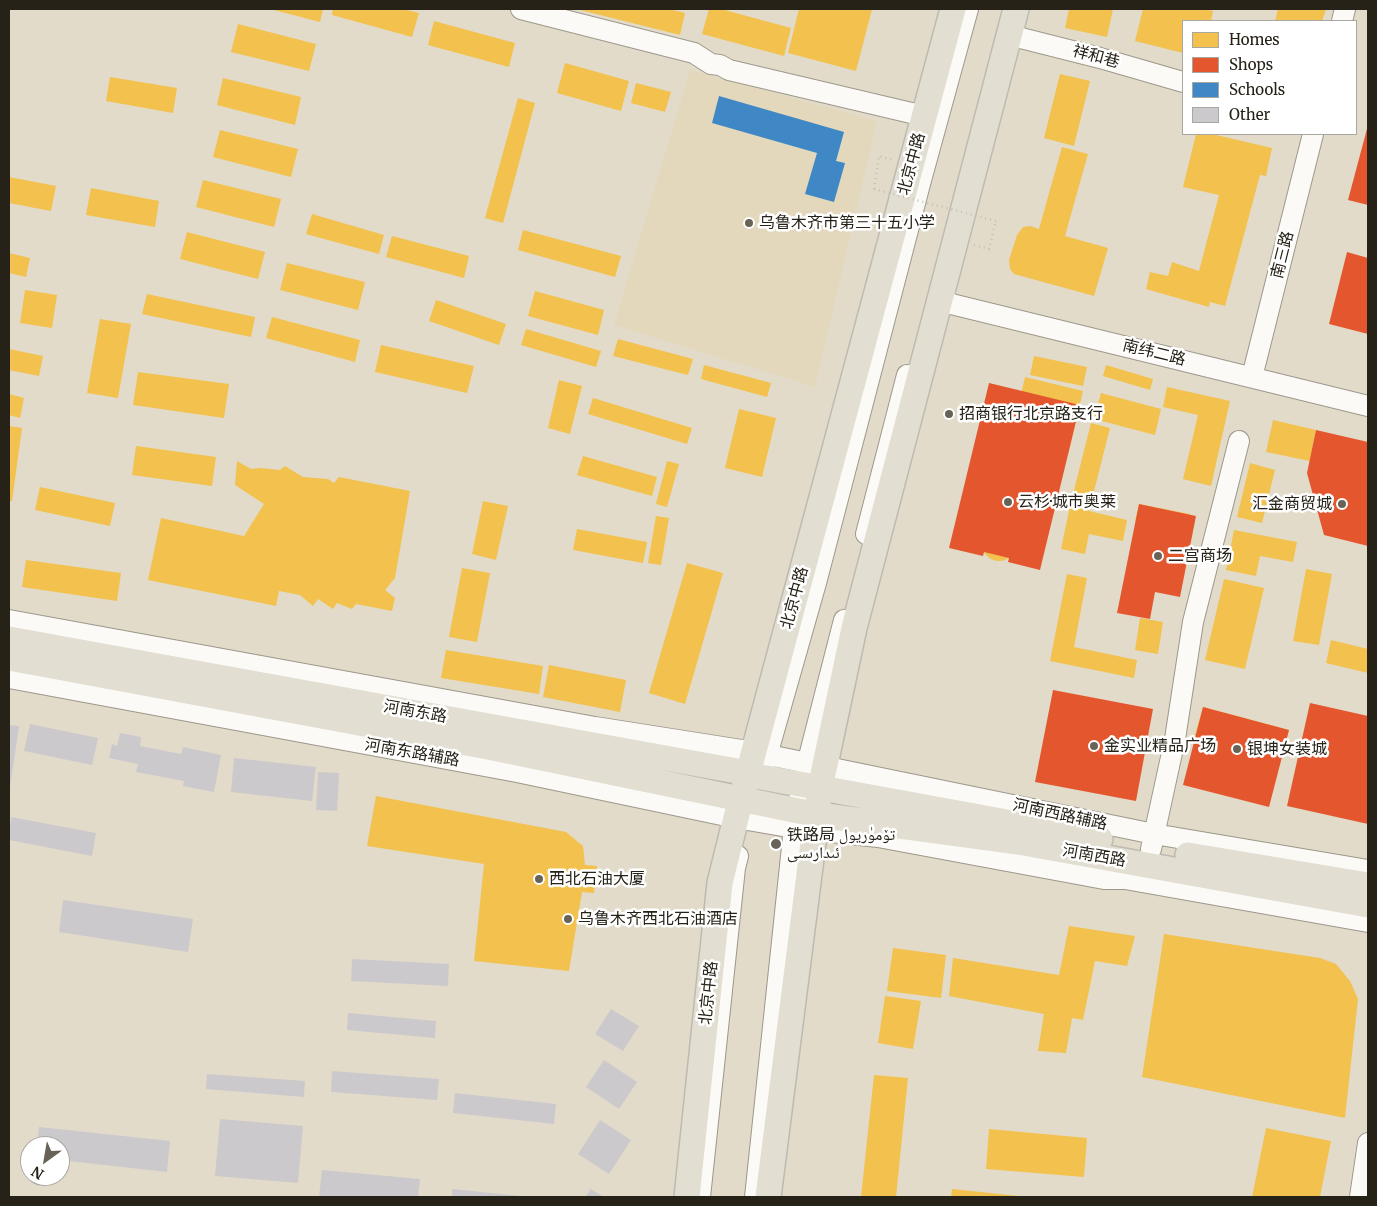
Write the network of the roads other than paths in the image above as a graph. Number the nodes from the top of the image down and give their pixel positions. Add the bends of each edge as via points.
1 (521, 9) edge
2 (953, 9) edge
3 (968, 9) edge
4 (1005, 9) edge
5 (1016, 9) edge
6 (1009, 34) junction
7 (1182, 82) edge
8 (924, 116) junction
9 (1313, 135) edge
10 (939, 301) junction
11 (1252, 377) junction
12 (1368, 406) edge
13 (1239, 440) dead end
14 (9, 620) edge
15 (9, 638) edge
16 (9, 658) edge
17 (9, 678) edge
18 (758, 764) junction
19 (814, 775) junction
20 (745, 810) junction
21 (806, 821) junction
22 (1152, 841) junction
23 (1368, 870) edge
24 (1368, 885) edge
25 (1368, 905) edge
26 (1368, 922) edge
27 (1368, 1144) edge
28 (687, 1197) edge
29 (700, 1197) edge
30 (755, 1197) edge
31 (768, 1197) edge
32 (1360, 1197) edge

1 - 8 street via 694,53 729,70
2 - 8 main road, 北京中路
3 - 18 street via 816,583
4 - 19 street via 885,458
5 - 6 main road
6 - 7 street, 祥和巷
6 - 10 main road
8 - 18 main road, 北京中路
9 - 11 street, 南三路
10 - 11 street, 南纬二路
10 - 19 main road
11 - 12 street, 南纬二路
13 - 22 street via 1193,622 1175,739
14 - 18 street via 595,727
15 - 18 main road, 河南东路
16 - 20 main road, 河南东路 via 488,747
17 - 20 street, 河南东路辅路 via 517,772
18 - 19 main road, 河南东路
18 - 20 main road, 北京中路
19 - 21 main road
19 - 22 main road, 河南西路
20 - 21 main road, 河南东路
20 - 28 main road, 北京中路 via 720,883
20 - 29 street via 735,868
21 - 25 main road, 河南西路 via 1018,842
21 - 26 street via 1094,877 1125,879
21 - 30 street
21 - 31 main road
22 - 23 street
22 - 24 main road, 河南西路
27 - 32 street

